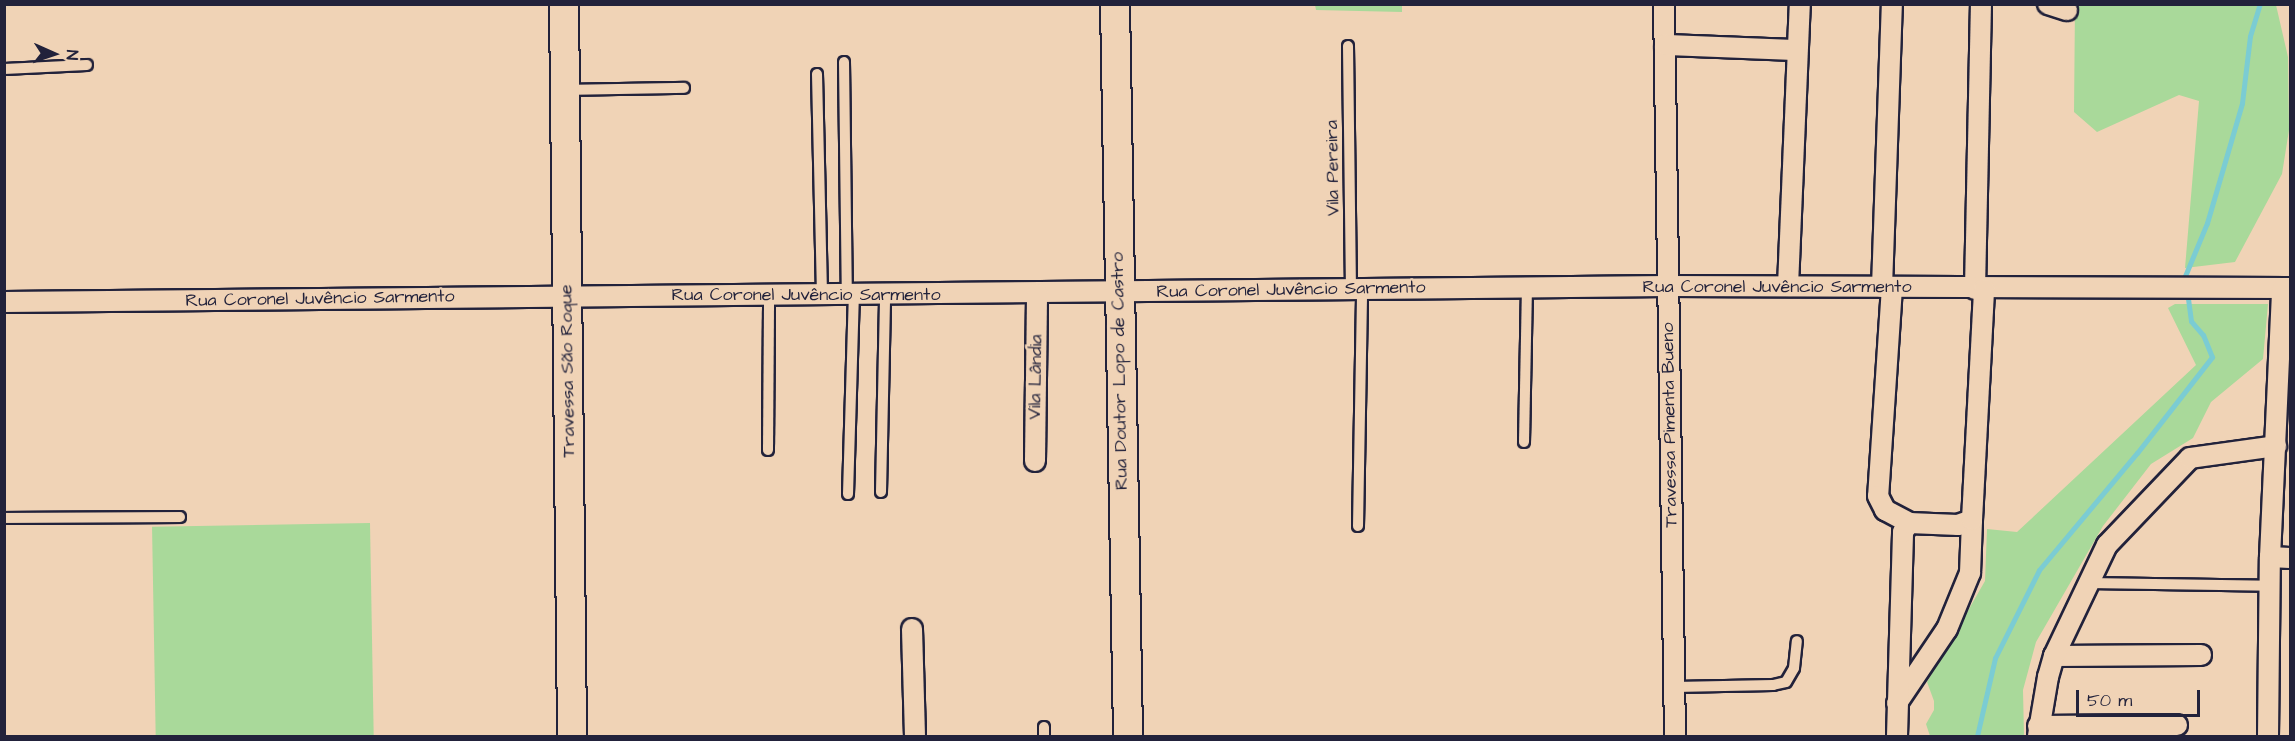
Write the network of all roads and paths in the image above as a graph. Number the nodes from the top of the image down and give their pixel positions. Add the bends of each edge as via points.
1 (564, 4) edge
2 (1115, 4) edge
3 (1664, 4) edge
4 (1800, 4) edge
5 (1892, 4) edge
6 (1981, 4) edge
7 (2048, 4) edge
8 (2067, 10) dead end
9 (1665, 45) junction
10 (1348, 46) dead end
11 (1797, 50) junction
12 (844, 62) dead end
13 (87, 65) dead end
14 (4, 69) edge
15 (818, 74) dead end
16 (684, 88) dead end
17 (565, 90) junction
18 (1667, 285) junction
19 (1788, 286) junction
20 (1527, 287) junction
21 (1887, 287) junction
22 (2286, 288) edge
23 (1356, 289) junction
24 (1979, 289) junction
25 (1118, 292) junction
26 (885, 294) junction
27 (1037, 294) junction
28 (769, 295) junction
29 (822, 295) junction
30 (851, 295) junction
31 (567, 296) junction
32 (4, 302) edge
33 (1524, 442) dead end
34 (2276, 446) junction
35 (768, 450) dead end
36 (1035, 461) dead end
37 (881, 492) dead end
38 (848, 494) dead end
39 (180, 517) dead end
40 (4, 518) edge
41 (1972, 520) junction
42 (1909, 523) junction
43 (1358, 526) dead end
44 (2270, 557) junction
45 (2290, 558) edge
46 (2088, 583) junction
47 (2270, 586) junction
48 (912, 629) dead end
49 (1797, 641) dead end
50 (2054, 656) junction
51 (2201, 656) dead end
52 (1674, 687) junction
53 (1898, 703) junction
54 (2177, 726) dead end
55 (2038, 731) edge
56 (572, 736) edge
57 (915, 736) edge
58 (1128, 736) edge
59 (1675, 736) edge
60 (1897, 736) edge
61 (2268, 736) edge

1 - 17 main road, Travessa São Roque
2 - 25 main road, Rua Doutor Lopo de Castro
3 - 9 street, Travessa Pimenta Bueno
4 - 11 street
5 - 21 street
6 - 24 street
7 - 8 street
9 - 11 street
9 - 18 street, Travessa Pimenta Bueno
10 - 23 lane, Vila Pereira
11 - 19 street
12 - 30 lane
13 - 14 lane
15 - 29 lane
16 - 17 lane
17 - 31 main road, Travessa São Roque
18 - 19 street, Rua Coronel Juvêncio Sarmento
18 - 20 street, Rua Coronel Juvêncio Sarmento
18 - 52 street, Travessa Pimenta Bueno
19 - 21 street, Rua Coronel Juvêncio Sarmento
20 - 23 street, Rua Coronel Juvêncio Sarmento
20 - 33 lane
21 - 24 street, Rua Coronel Juvêncio Sarmento
21 - 42 street via 1878,496 1885,510
22 - 24 street, Rua Coronel Juvêncio Sarmento
22 - 34 street
23 - 25 street, Rua Coronel Juvêncio Sarmento
23 - 43 lane, Vila Pereira
24 - 41 street
25 - 27 street, Rua Coronel Juvêncio Sarmento
25 - 58 main road, Rua Doutor Lopo de Castro
26 - 27 street, Rua Coronel Juvêncio Sarmento
26 - 30 street, Rua Coronel Juvêncio Sarmento
26 - 37 lane
27 - 36 street, Vila Lândia
28 - 29 street, Rua Coronel Juvêncio Sarmento
28 - 31 street, Rua Coronel Juvêncio Sarmento
28 - 35 lane
29 - 30 street, Rua Coronel Juvêncio Sarmento
30 - 38 lane
31 - 32 street, Rua Coronel Juvêncio Sarmento
31 - 56 main road, Travessa São Roque
34 - 44 street
34 - 46 street via 2190,458 2107,545
39 - 40 lane
41 - 42 street via 1958,525
41 - 53 street via 1970,573 1947,629
42 - 53 street via 1902,540
44 - 45 street
44 - 47 street
46 - 47 lane
46 - 50 street
47 - 61 street
48 - 57 street
49 - 52 lane via 1794,668 1786,682 1773,686
50 - 51 street
50 - 55 street
52 - 59 street, Travessa Pimenta Bueno
53 - 60 street
54 - 55 street

